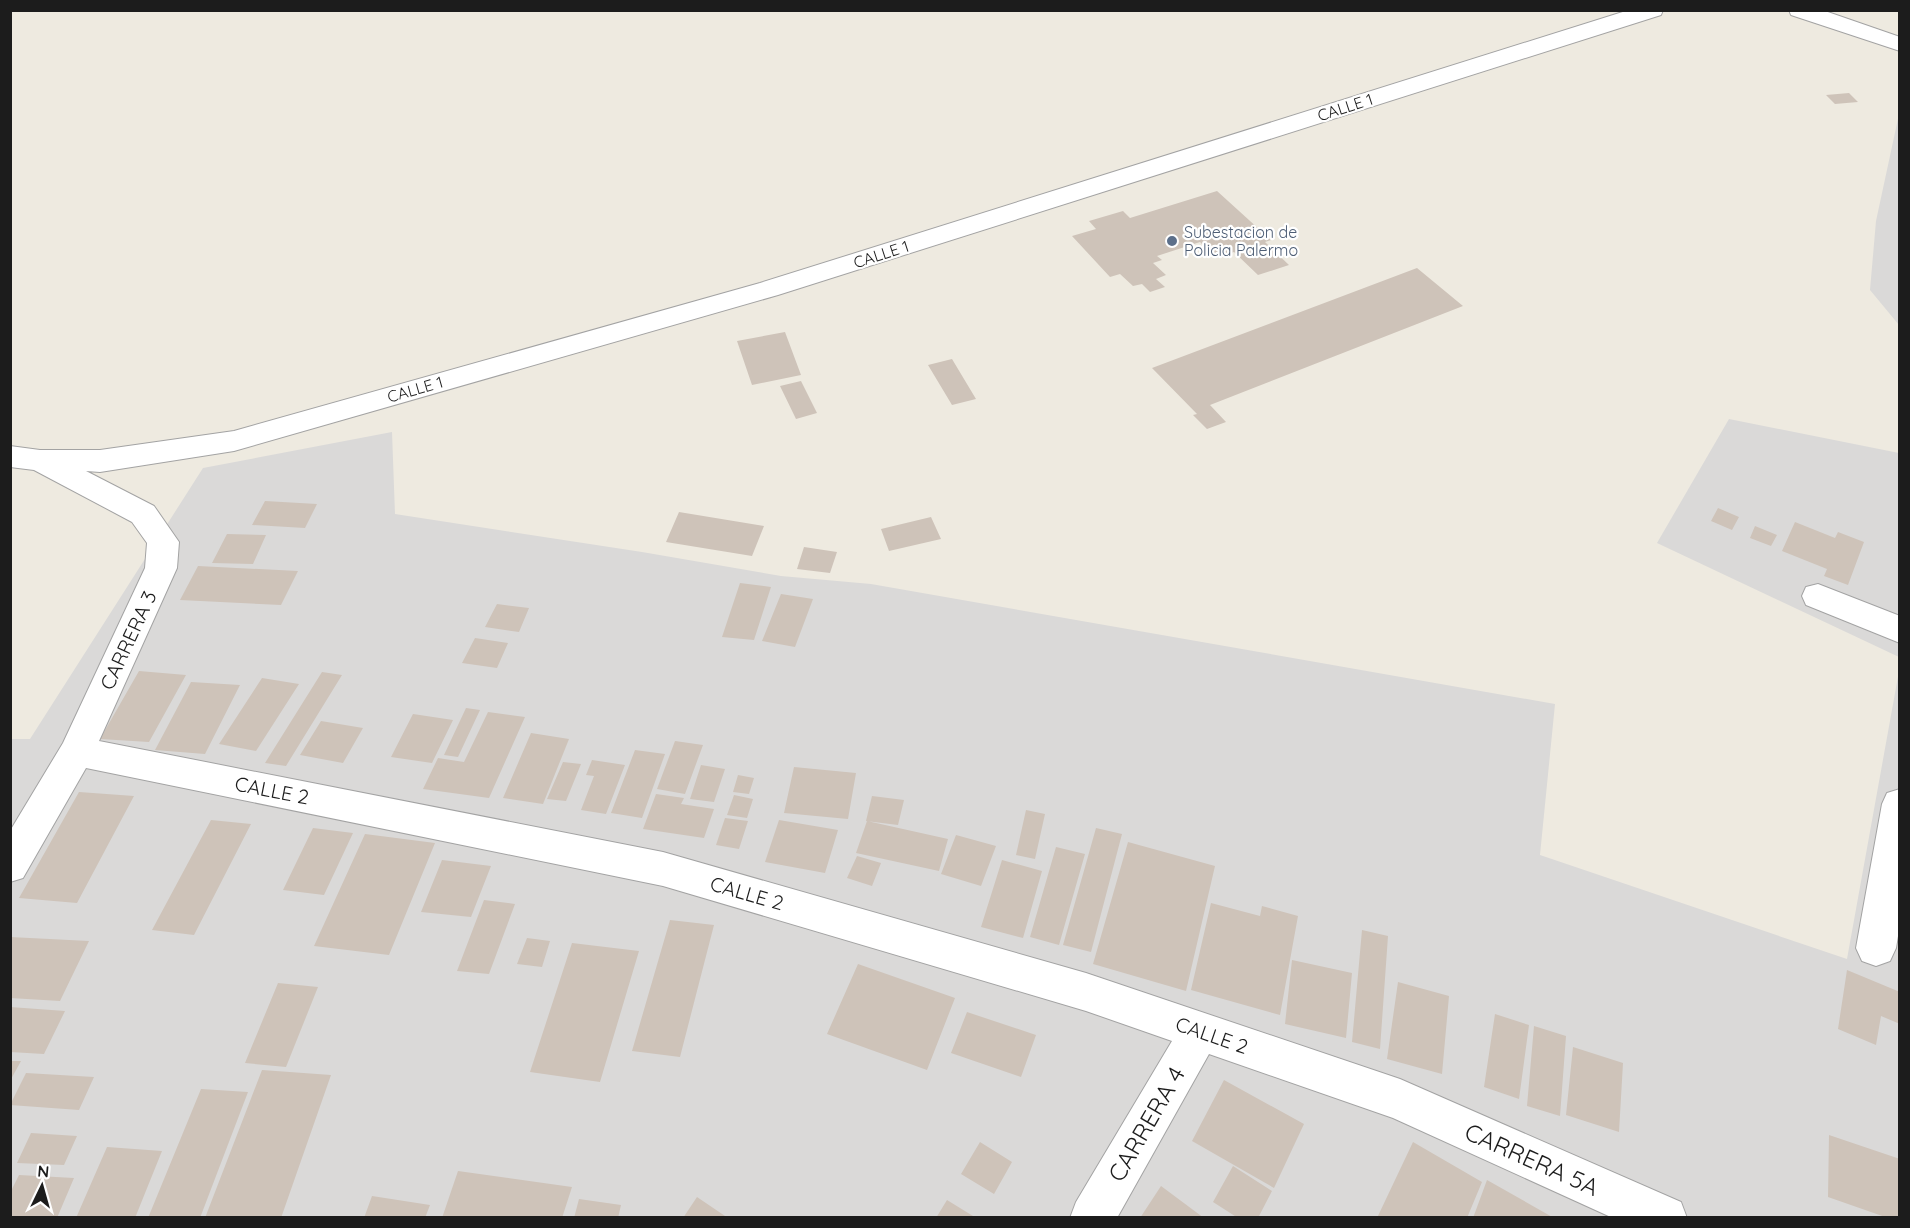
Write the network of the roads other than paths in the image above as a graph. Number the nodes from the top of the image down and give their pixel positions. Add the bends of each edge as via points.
1 (1653, 10) edge
2 (1799, 10) edge
3 (1895, 53) edge
4 (25, 458) edge
5 (1818, 596) dead end
6 (1899, 630) edge
7 (76, 751) junction
8 (1899, 804) edge
9 (10, 866) edge
10 (1876, 948) dead end
11 (1200, 1030) junction
12 (1400, 1100) joint
13 (1092, 1218) edge
14 (1665, 1218) edge

1 - 4 street, CALLE 1 via 769,289 234,441 100,461
2 - 3 street via 1852,30 1867,47
4 - 7 street, CARRERA 3 via 143,514 163,542 161,568
5 - 6 street
7 - 9 street, CARRERA 3
7 - 11 street, CALLE 2 via 663,869 1086,992
8 - 10 street
11 - 12 street, CALLE 2
11 - 13 street, CARRERA 4
12 - 14 street, CARRERA 5A

